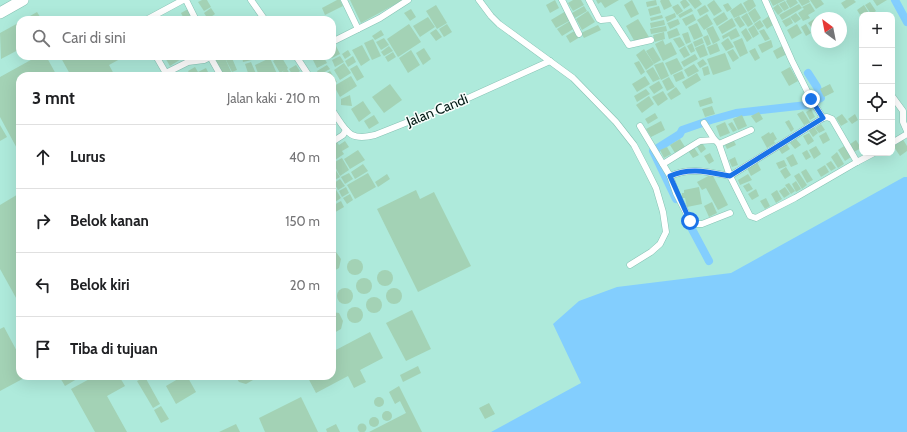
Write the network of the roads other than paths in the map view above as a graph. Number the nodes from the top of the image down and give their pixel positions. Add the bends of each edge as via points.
1 (23, 0) edge
2 (185, 0) edge
3 (251, 0) edge
4 (344, 0) edge
5 (408, 0) edge
6 (479, 0) edge
7 (562, 0) edge
8 (589, 0) edge
9 (765, 0) edge
10 (0, 13) edge
11 (154, 16) edge
12 (194, 16) edge
13 (262, 16) edge
14 (358, 29) junction
15 (579, 34) dead end
16 (336, 40) edge
17 (652, 40) dead end
18 (158, 60) edge
19 (204, 60) edge
20 (212, 60) edge
21 (299, 60) edge
22 (550, 61) junction
23 (165, 72) edge
24 (172, 72) edge
25 (218, 72) edge
26 (307, 72) edge
27 (895, 100) edge
28 (336, 116) edge
29 (823, 118) junction
30 (704, 123) dead end
31 (640, 126) dead end
32 (346, 130) junction
33 (751, 130) dead end
34 (907, 131) edge
35 (907, 134) edge
36 (336, 139) edge
37 (714, 139) junction
38 (895, 141) edge
39 (719, 144) junction
40 (868, 156) edge
41 (857, 162) junction
42 (663, 164) junction
43 (670, 176) junction
44 (730, 176) junction
45 (730, 213) dead end
46 (630, 265) dead end

1 - 10 highway
2 - 11 street
2 - 12 street
3 - 13 street
4 - 14 street
5 - 14 street
6 - 22 street via 499,24
7 - 15 street
8 - 17 street via 599,19 612,19 629,45
9 - 29 street via 792,61
14 - 16 street
18 - 23 street
19 - 24 street via 188,62
20 - 25 street
21 - 26 street
22 - 32 street, Jalan Candi via 466,99 375,135 359,138
22 - 46 street via 573,78 616,122 634,146 656,188 666,232 660,244
27 - 34 street via 903,111 903,122
28 - 32 street
29 - 41 street via 832,119
29 - 44 street
30 - 37 street
31 - 42 street
32 - 36 street
33 - 39 street
35 - 38 street
37 - 39 street
37 - 42 street via 700,141
39 - 44 street
40 - 41 street
41 - 44 street via 756,218 750,216
42 - 43 street
43 - 44 street via 693,170
43 - 45 street via 692,224 702,224

